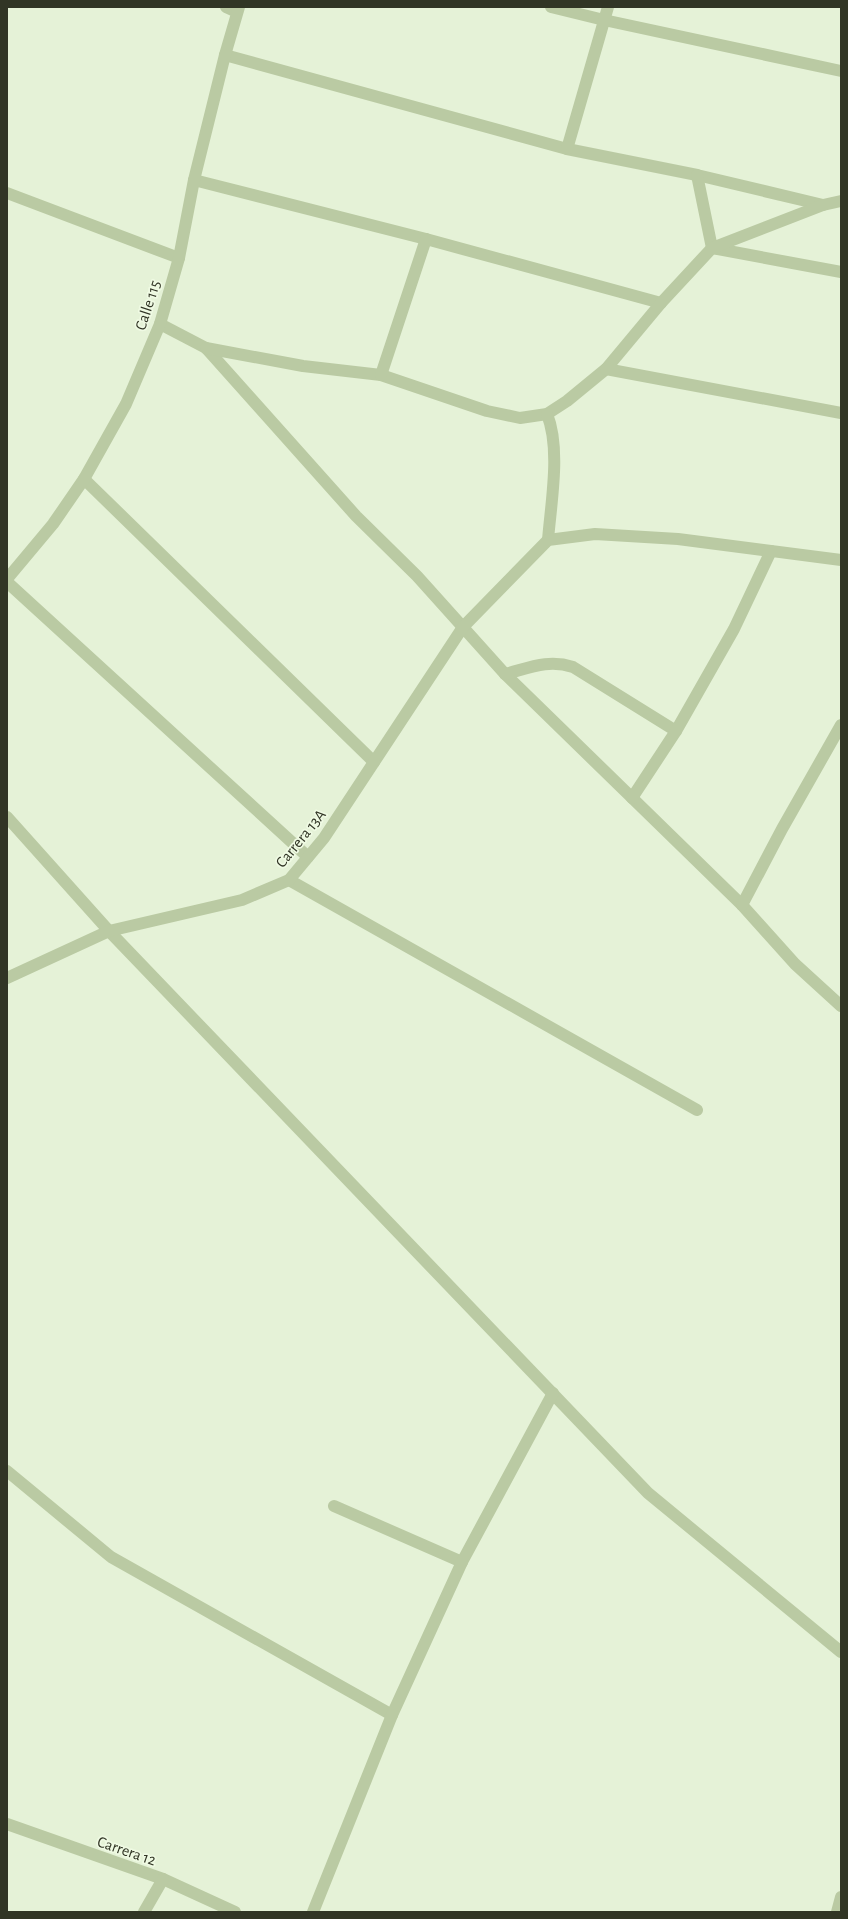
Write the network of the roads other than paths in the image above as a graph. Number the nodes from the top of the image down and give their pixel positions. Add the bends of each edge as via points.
1 (226, 7) edge
2 (551, 7) edge
3 (608, 7) edge
4 (238, 9) edge
5 (604, 20) junction
6 (225, 55) junction
7 (841, 71) edge
8 (567, 149) junction
9 (697, 175) junction
10 (194, 180) junction
11 (7, 193) edge
12 (841, 201) edge
13 (823, 205) junction
14 (426, 239) junction
15 (712, 248) junction
16 (179, 258) junction
17 (841, 272) edge
18 (661, 303) junction
19 (160, 324) junction
20 (206, 348) junction
21 (606, 369) junction
22 (381, 376) junction
23 (841, 413) edge
24 (547, 414) junction
25 (84, 479) junction
26 (548, 540) junction
27 (772, 551) junction
28 (841, 560) edge
29 (7, 580) edge
30 (463, 627) junction
31 (505, 674) junction
32 (841, 725) edge
33 (676, 731) junction
34 (374, 762) junction
35 (632, 798) junction
36 (7, 817) edge
37 (308, 857) junction
38 (289, 880) junction
39 (742, 906) junction
40 (109, 931) junction
41 (7, 978) edge
42 (841, 1006) edge
43 (697, 1110) dead end
44 (553, 1393) junction
45 (7, 1471) edge
46 (334, 1506) dead end
47 (462, 1562) junction
48 (841, 1652) edge
49 (392, 1715) junction
50 (7, 1824) edge
51 (163, 1880) junction
52 (841, 1896) edge
53 (144, 1912) edge
54 (235, 1912) edge
55 (313, 1912) edge
56 (837, 1912) edge

1 - 4 street
2 - 5 street
3 - 5 street
4 - 6 street, Calle 115
5 - 7 street
5 - 8 street
6 - 8 street
6 - 10 street, Calle 115
8 - 9 street
9 - 13 street
9 - 15 street
10 - 14 street
10 - 16 street, Calle 115
11 - 16 street
12 - 13 street
13 - 15 street
14 - 18 street
14 - 22 street
15 - 17 street
15 - 18 street
16 - 19 street, Calle 115
18 - 21 street
19 - 20 street
19 - 25 street, Calle 115 via 126,404
20 - 22 street via 303,366
20 - 30 street via 356,516 417,576
21 - 23 street
21 - 24 street via 568,401
22 - 24 street via 487,411 520,418
24 - 26 street via 552,427 554,449
25 - 29 street, Calle 115 via 53,524
25 - 34 street
26 - 27 street via 595,534 678,539
26 - 30 street, Carrera 13A
27 - 28 street
27 - 33 street via 734,629
29 - 37 street
30 - 31 street
30 - 34 street, Carrera 13A
31 - 33 street via 547,663 561,663 573,667
31 - 35 street
32 - 39 street
33 - 35 street
34 - 37 street, Carrera 13A via 324,838
35 - 39 street
36 - 40 street
37 - 38 street, Carrera 13A
38 - 40 street, Carrera 13A via 242,900
38 - 43 street
39 - 42 street via 795,964
40 - 41 street, Carrera 13A
40 - 44 street
44 - 47 street
44 - 48 street via 648,1493
45 - 49 street via 110,1557
46 - 47 street
47 - 49 street
49 - 55 street
50 - 51 street, Carrera 12
51 - 53 street
51 - 54 street, Carrera 12
52 - 56 street

